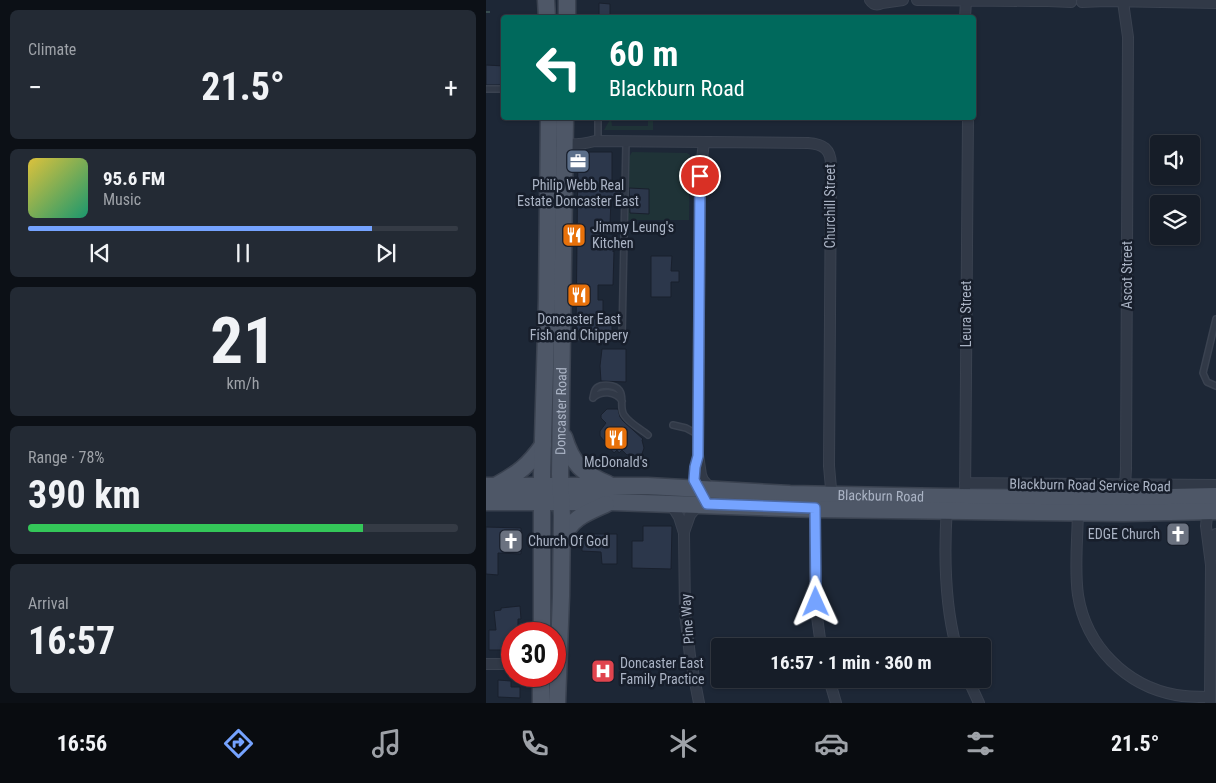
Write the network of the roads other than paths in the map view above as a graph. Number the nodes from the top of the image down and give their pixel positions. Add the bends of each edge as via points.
1 (546, 0) edge
2 (567, 0) edge
3 (859, 0) edge
4 (904, 0) edge
5 (917, 0) edge
6 (966, 0) edge
7 (1049, 0) edge
8 (877, 1) edge
9 (972, 1) edge
10 (1076, 1) edge
11 (1105, 1) edge
12 (1127, 2) junction
13 (1216, 3) edge
14 (547, 15) edge
15 (567, 15) edge
16 (966, 15) edge
17 (971, 15) edge
18 (486, 89) edge
19 (501, 89) edge
20 (548, 120) edge
21 (566, 120) edge
22 (598, 120) edge
23 (968, 120) edge
24 (548, 141) junction
25 (565, 141) junction
26 (597, 141) junction
27 (626, 141) junction
28 (700, 142) junction
29 (1216, 319) edge
30 (561, 336) junction
31 (1216, 386) edge
32 (593, 398) dead end
33 (560, 425) junction
34 (673, 425) dead end
35 (648, 435) dead end
36 (698, 435) junction
37 (543, 445) junction
38 (491, 486) edge
39 (542, 494) junction
40 (560, 494) junction
41 (613, 494) junction
42 (704, 496) junction
43 (965, 497) junction
44 (1124, 499) junction
45 (823, 500) junction
46 (486, 502) edge
47 (947, 503) junction
48 (671, 504) junction
49 (1213, 504) edge
50 (1078, 505) junction
51 (684, 533) junction
52 (1216, 534) edge
53 (562, 540) junction
54 (1211, 565) junction
55 (542, 622) edge
56 (820, 638) edge
57 (954, 638) edge
58 (1213, 646) edge
59 (486, 664) edge
60 (501, 664) edge
61 (541, 687) edge
62 (832, 688) edge
63 (972, 688) edge
64 (1210, 700) edge
65 (541, 703) edge
66 (558, 703) edge
67 (699, 703) edge
68 (836, 703) edge
69 (979, 703) edge

1 - 14 main road
2 - 15 main road
3 - 8 street
4 - 8 street
5 - 6 street
6 - 9 street
6 - 16 street
7 - 9 street
7 - 10 street
9 - 17 street
10 - 11 street
11 - 12 street
12 - 13 street
12 - 44 street, Ascot Street
18 - 19 lane
20 - 24 main road, Doncaster Road
21 - 25 main road, Doncaster Road
22 - 26 lane
23 - 43 street, Leura Street
24 - 25 street, Churchill Street
24 - 37 main road, Doncaster Road
25 - 26 street, Churchill Street via 582,144
25 - 30 main road, Doncaster Road
26 - 27 street, Churchill Street
27 - 28 street, Churchill Street
27 - 30 lane via 622,337
28 - 36 street
28 - 45 street, Churchill Street via 814,143 824,147 830,155 829,466
29 - 31 lane via 1203,373 1207,382
30 - 33 main road, Doncaster Road
32 - 35 lane via 606,393 620,397 623,414
33 - 40 main road, Doncaster Road
33 - 41 main road via 576,463
34 - 36 lane
36 - 42 street via 694,480
37 - 38 main road via 524,468
37 - 39 main road, Doncaster Road
38 - 39 main road, Blackburn Road
39 - 40 main road, Blackburn Road
39 - 46 main road, Blackburn Road
39 - 55 main road, Doncaster Road
40 - 41 main road, Blackburn Road
40 - 53 main road, Doncaster Road
41 - 42 main road, Blackburn Road
41 - 48 main road, Blackburn Road
41 - 53 main road via 578,517
42 - 45 main road, Blackburn Road
42 - 48 main road, Blackburn Road
42 - 51 street, Pine Way via 690,515
43 - 44 street, Blackburn Road Service Road
43 - 47 main road, Blackburn Road
43 - 50 main road, Blackburn Road
44 - 49 main road, Blackburn Road
44 - 49 street, Blackburn Road Service Road
44 - 50 main road, Blackburn Road
45 - 47 main road, Blackburn Road
45 - 56 street, Churchill Street via 816,602
47 - 57 street via 947,595
48 - 51 street, Pine Way
49 - 54 street via 1206,526
50 - 64 street via 1078,594 1086,623 1103,653 1122,670 1157,690
51 - 67 street, Pine Way via 684,601
52 - 54 street
53 - 66 main road, Doncaster Road
54 - 58 street
58 - 64 street
59 - 60 street
61 - 65 main road
62 - 68 street
63 - 69 street

